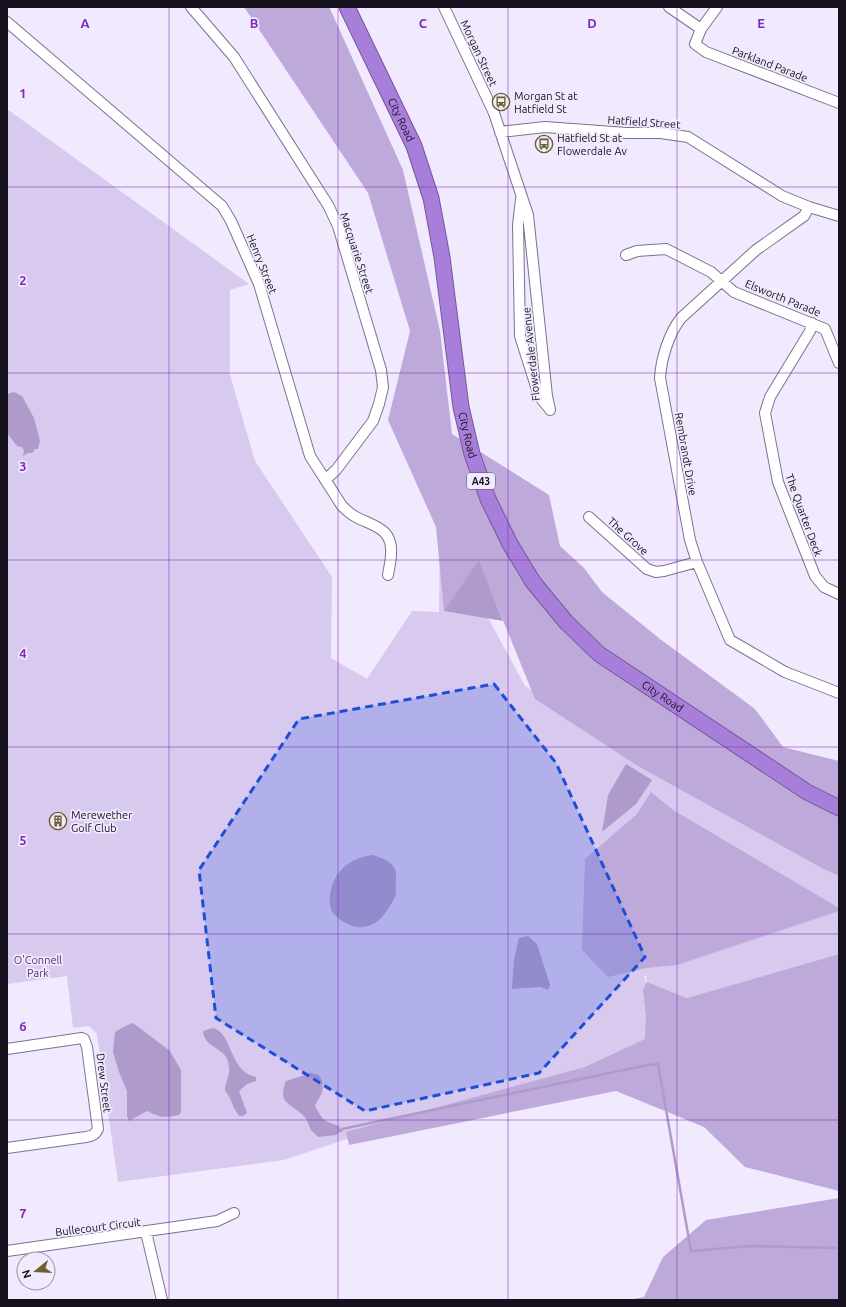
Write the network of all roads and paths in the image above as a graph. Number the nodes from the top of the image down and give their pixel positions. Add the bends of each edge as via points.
1 (191, 7) edge
2 (347, 7) edge
3 (444, 7) edge
4 (668, 7) edge
5 (717, 7) edge
6 (7, 22) edge
7 (701, 29) junction
8 (839, 103) edge
9 (500, 132) junction
10 (521, 193) junction
11 (809, 207) junction
12 (839, 216) edge
13 (626, 255) dead end
14 (722, 281) junction
15 (812, 323) junction
16 (839, 363) edge
17 (325, 480) junction
18 (589, 517) dead end
19 (697, 562) junction
20 (388, 575) dead end
21 (839, 594) edge
22 (839, 693) edge
23 (839, 808) edge
24 (7, 1049) edge
25 (7, 1148) edge
26 (234, 1213) dead end
27 (146, 1232) junction
28 (7, 1251) edge
29 (162, 1300) edge

1 - 17 street, Macquarie Street via 238,62 328,205 338,226 381,370 383,387 373,421 336,470
2 - 23 highway, City Road / A43 via 414,146 431,198 442,257 460,407 472,454 488,499 510,544 533,582 566,622 599,654 807,792
3 - 9 street, Morgan Street
4 - 7 street
5 - 7 street
6 - 17 street, Henry Street via 222,206 231,220 259,284 310,456
7 - 8 street, Parkland Parade via 695,44 706,52
9 - 10 street, Flowerdale Avenue
9 - 11 street, Hatfield Street via 545,127 661,133 688,137 782,196
10 - 10 street, Flowerdale Avenue via 528,215 550,410 539,396 520,336 518,225
11 - 12 street, Hatfield Street
11 - 14 street, Rembrandt Drive via 804,216 756,250
13 - 14 street, Elsworth Parade via 637,251 666,249 711,272
14 - 15 street, Elsworth Parade via 734,292
14 - 19 street, Rembrandt Drive via 675,326 661,365 660,378 690,540
15 - 16 street, Elsworth Parade via 825,329
15 - 21 street, The Quarter Deck via 810,331 770,397 765,412 778,482 815,576 824,587
17 - 20 street, Henry Street via 348,512 381,529 387,535 392,553
18 - 19 street, The Grove via 647,569 664,571
19 - 22 street, Rembrandt Drive via 730,640 785,672
24 - 25 street, Drew Street via 82,1038 86,1040 98,1125 96,1133 92,1136
26 - 27 street via 216,1221
27 - 28 street, Bullecourt Circuit
27 - 29 street, Bullecourt Circuit

